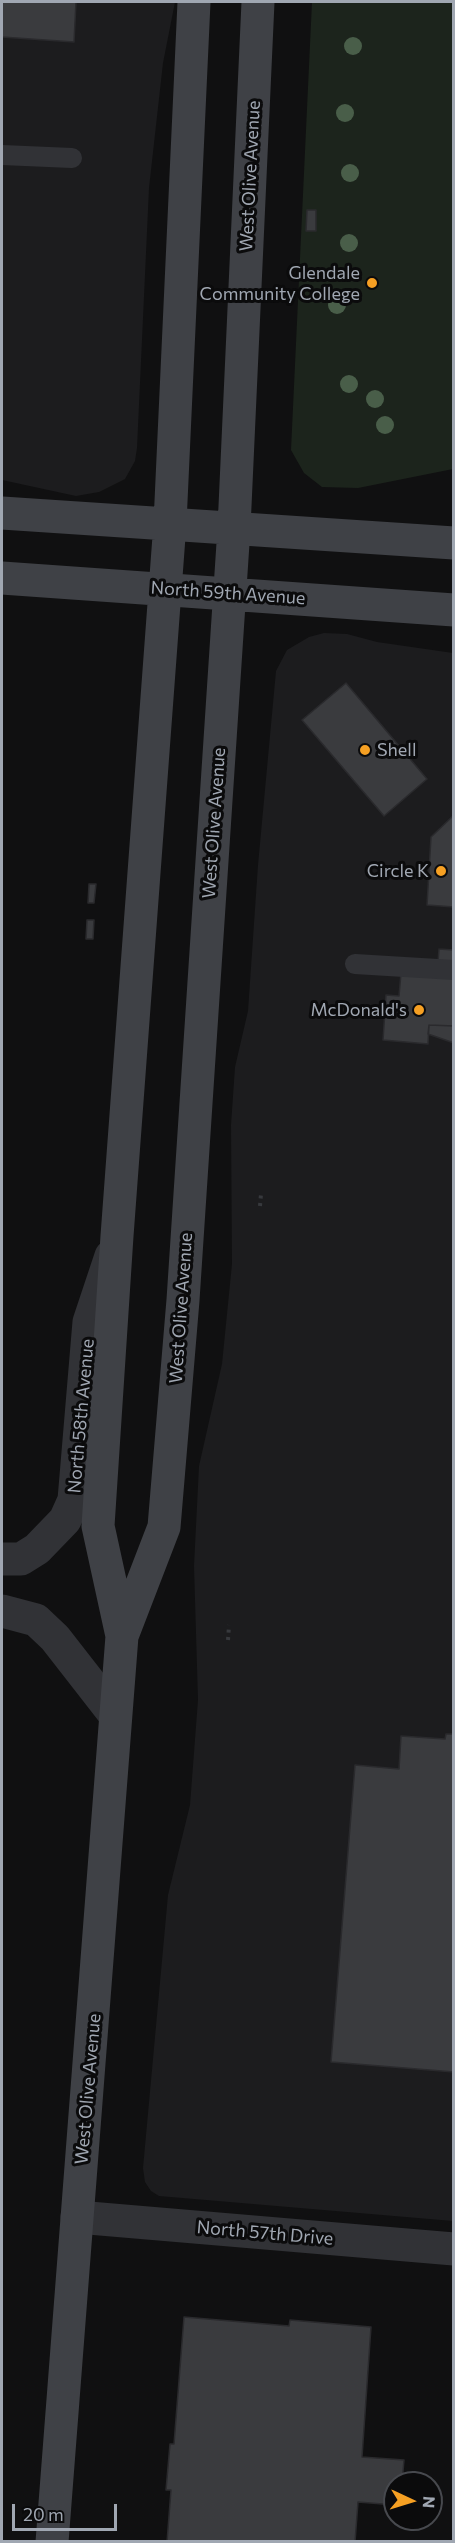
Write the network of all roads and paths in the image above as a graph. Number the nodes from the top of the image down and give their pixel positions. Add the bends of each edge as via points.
1 (194, 2) edge
2 (258, 2) edge
3 (2, 154) edge
4 (72, 158) dead end
5 (2, 513) edge
6 (170, 523) junction
7 (234, 528) junction
8 (453, 543) edge
9 (2, 578) edge
10 (165, 589) junction
11 (230, 594) junction
12 (453, 610) edge
13 (355, 964) dead end
14 (453, 970) edge
15 (261, 1194) dead end
16 (260, 1206) dead end
17 (117, 1236) junction
18 (2, 1559) edge
19 (2, 1611) edge
20 (229, 1625) dead end
21 (122, 1636) junction
22 (228, 1640) dead end
23 (115, 1715) junction
24 (77, 2217) junction
25 (453, 2249) edge
26 (52, 2541) edge

1 - 6 main road, West Olive Avenue
2 - 7 main road, West Olive Avenue
3 - 4 lane
5 - 6 main road
6 - 7 main road
6 - 10 main road, West Olive Avenue
7 - 8 main road
7 - 11 main road, West Olive Avenue
9 - 10 main road, North 59th Avenue
10 - 11 main road, North 59th Avenue
10 - 17 main road, West Olive Avenue
11 - 12 main road, North 59th Avenue
11 - 21 main road, West Olive Avenue via 164,1527
13 - 14 lane
15 - 16 path
17 - 18 street, North 58th Avenue via 89,1322 74,1500 65,1520 37,1549 21,1558
17 - 21 main road, West Olive Avenue via 98,1526
19 - 23 street via 36,1620 55,1638
20 - 22 path
21 - 23 main road, West Olive Avenue
23 - 24 main road, West Olive Avenue
24 - 25 street, North 57th Drive
24 - 26 main road, West Olive Avenue

